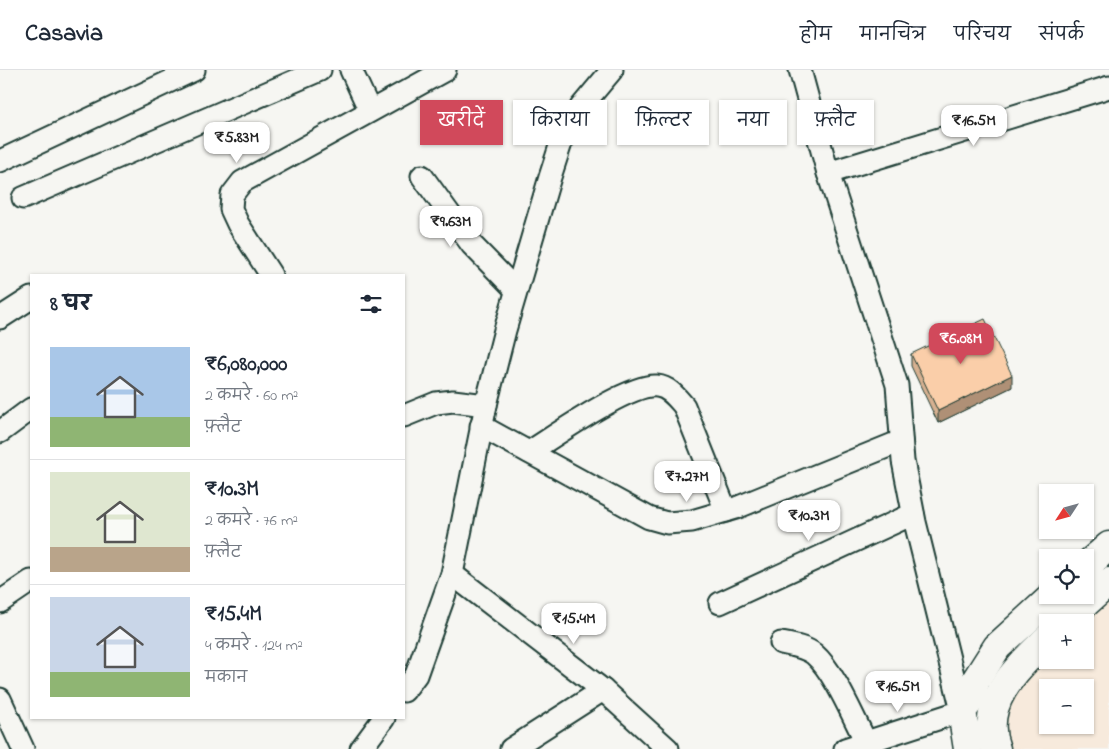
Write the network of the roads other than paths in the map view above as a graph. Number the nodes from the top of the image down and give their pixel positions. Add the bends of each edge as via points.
1 (194, 70) edge
2 (320, 70) edge
3 (351, 70) edge
4 (445, 70) edge
5 (612, 70) edge
6 (800, 70) edge
7 (1109, 87) edge
8 (370, 111) junction
9 (0, 161) edge
10 (828, 172) junction
11 (422, 176) dead end
12 (24, 198) dead end
13 (270, 274) edge
14 (516, 290) junction
15 (30, 299) edge
16 (0, 318) edge
17 (486, 405) junction
18 (30, 411) edge
19 (405, 416) edge
20 (481, 426) junction
21 (0, 432) edge
22 (901, 441) junction
23 (529, 452) junction
24 (726, 511) junction
25 (914, 514) junction
26 (1109, 546) edge
27 (1094, 559) edge
28 (452, 574) junction
29 (30, 582) edge
30 (1109, 582) edge
31 (0, 602) edge
32 (720, 603) dead end
33 (1044, 604) edge
34 (1073, 614) edge
35 (781, 643) dead end
36 (1039, 647) edge
37 (405, 690) edge
38 (603, 690) junction
39 (0, 699) edge
40 (962, 711) junction
41 (383, 719) edge
42 (6, 731) edge
43 (866, 742) junction
44 (370, 745) edge
45 (23, 749) edge
46 (513, 749) edge
47 (668, 749) edge
48 (845, 749) edge
49 (968, 749) edge
50 (996, 749) edge

1 - 9 street
2 - 12 street
3 - 8 street
4 - 8 street
5 - 14 street via 581,106 561,143
6 - 10 street
7 - 10 street
8 - 13 street via 242,182 232,195 231,210
10 - 22 street via 897,385
11 - 14 street via 472,245
14 - 17 street
15 - 16 street
17 - 19 street via 453,401 436,403
17 - 20 street
18 - 21 street
20 - 23 street
20 - 28 street
22 - 24 street
22 - 25 street
23 - 24 street via 649,518 667,523 692,521
23 - 24 street via 618,398 639,388 658,386 672,392 684,406
25 - 32 street
25 - 40 street
26 - 27 main road
28 - 37 street via 416,675
28 - 38 street
29 - 31 street
30 - 34 main road
33 - 40 main road via 997,647 976,680
35 - 43 street via 797,645 813,653 827,668
36 - 50 main road via 1014,672 1001,693 992,726
38 - 46 street
38 - 47 street
39 - 42 street
40 - 43 street
40 - 49 main road
41 - 44 street
42 - 45 street
43 - 48 street

